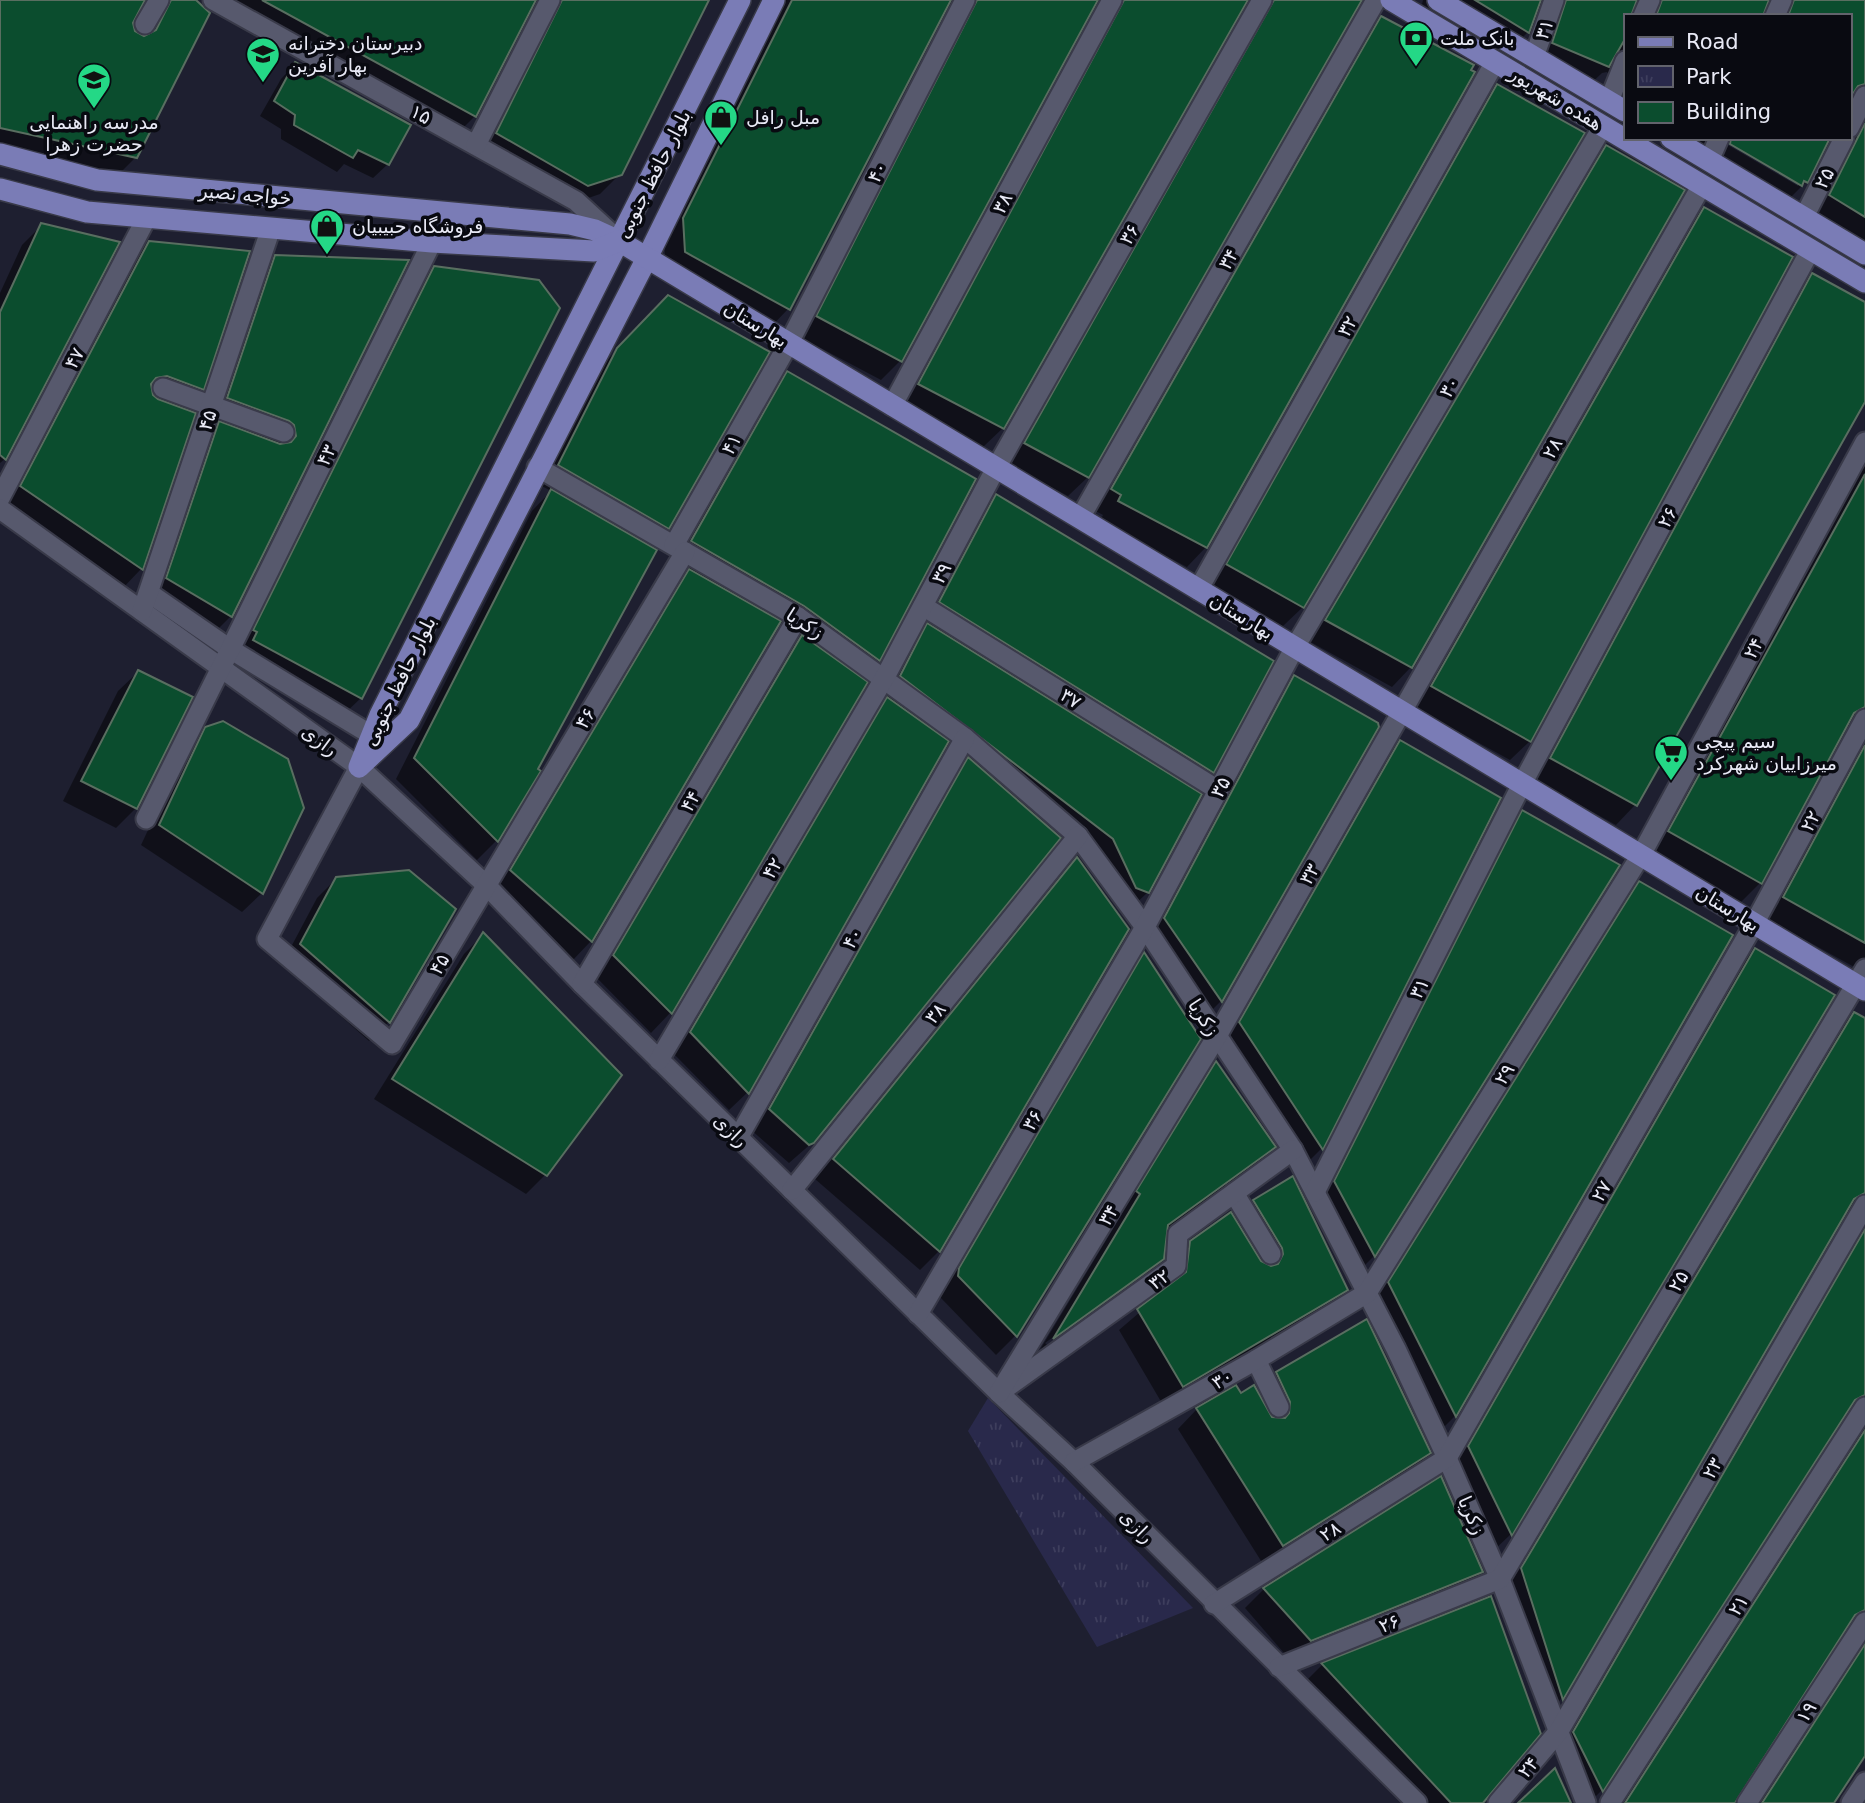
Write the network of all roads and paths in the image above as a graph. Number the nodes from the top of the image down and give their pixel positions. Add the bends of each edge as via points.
1 (159, 0) edge
2 (213, 0) edge
3 (550, 0) edge
4 (740, 0) edge
5 (775, 0) edge
6 (965, 0) edge
7 (1112, 0) edge
8 (1262, 0) edge
9 (1376, 0) edge
10 (1391, 0) edge
11 (1438, 0) edge
12 (1554, 0) edge
13 (145, 24) dead end
14 (1534, 57) junction
15 (1495, 62) junction
16 (1624, 67) edge
17 (1865, 96) edge
18 (1617, 106) edge
19 (1851, 124) edge
20 (1603, 126) junction
21 (1624, 139) edge
22 (1626, 140) edge
23 (1674, 140) edge
24 (1718, 140) edge
25 (1843, 140) edge
26 (476, 145) junction
27 (0, 154) edge
28 (1709, 161) junction
29 (1702, 185) junction
30 (0, 189) edge
31 (147, 217) junction
32 (1804, 217) junction
33 (570, 224) junction
34 (271, 228) junction
35 (432, 242) junction
36 (619, 242) junction
37 (568, 250) junction
38 (1811, 250) junction
39 (1865, 254) edge
40 (647, 258) junction
41 (1865, 282) edge
42 (789, 343) junction
43 (163, 388) dead end
44 (892, 405) junction
45 (211, 407) junction
46 (284, 432) dead end
47 (1865, 442) edge
48 (537, 467) junction
49 (996, 468) junction
50 (0, 498) edge
51 (0, 509) edge
52 (1080, 518) junction
53 (679, 549) junction
54 (1198, 590) junction
55 (146, 602) junction
56 (923, 606) junction
57 (798, 617) junction
58 (1295, 647) junction
59 (230, 649) junction
60 (221, 668) junction
61 (885, 677) junction
62 (1401, 711) junction
63 (1865, 719) edge
64 (373, 736) junction
65 (965, 738) junction
66 (359, 767) junction
67 (1522, 784) junction
68 (1218, 790) junction
69 (146, 819) dead end
70 (1078, 836) junction
71 (1641, 855) junction
72 (485, 884) junction
73 (1755, 924) junction
74 (1145, 927) junction
75 (1862, 981) edge
76 (582, 985) junction
77 (1217, 1036) junction
78 (659, 1060) junction
79 (738, 1138) junction
80 (1293, 1150) junction
81 (792, 1190) junction
82 (1315, 1192) junction
83 (1234, 1193) junction
84 (1865, 1205) edge
85 (1271, 1254) dead end
86 (1367, 1293) junction
87 (918, 1314) junction
88 (1256, 1360) junction
89 (999, 1393) junction
90 (1279, 1407) dead end
91 (1865, 1407) edge
92 (1447, 1458) junction
93 (1074, 1462) junction
94 (1500, 1578) junction
95 (1214, 1604) junction
96 (1865, 1622) edge
97 (1279, 1667) junction
98 (1559, 1731) junction
99 (1865, 1782) edge
100 (1418, 1803) edge
101 (1498, 1803) edge
102 (1586, 1803) edge
103 (1610, 1803) edge
104 (1747, 1803) edge
105 (1851, 1803) edge

1 - 13 street
2 - 26 street, ۱۵
3 - 26 street
4 - 36 main road, بلوار حافظ جنوبی
5 - 40 main road, بلوار حافظ جنوبی
6 - 42 street, ۴۰
7 - 44 street, ۳۸
8 - 49 street, ۳۶
9 - 52 street, ۳۴
10 - 15 main road, هفده شهریور
11 - 14 main road, هفده شهریور
12 - 14 street, ۳۱
14 - 18 main road, هفده شهریور
15 - 20 main road, هفده شهریور
15 - 54 street, ۳۲
16 - 18 street
17 - 19 street
20 - 21 main road, هفده شهریور
20 - 58 street, ۳۰
22 - 29 main road, هفده شهریور
23 - 28 main road
24 - 28 street
25 - 32 street, ۲۵
26 - 36 street, ۱۵ via 576,201
27 - 33 main road, خواجه نصیر via 96,180
28 - 32 main road
29 - 38 main road, هفده شهریور
29 - 62 street, ۲۸
30 - 31 main road, خواجه نصیر via 87,212
31 - 34 main road, خواجه نصیر
31 - 50 street, ۴۷
32 - 39 main road
33 - 36 main road, خواجه نصیر
33 - 37 main road
34 - 35 main road, خواجه نصیر
34 - 45 street, ۴۵
35 - 37 main road, خواجه نصیر
35 - 59 street, ۴۳
36 - 37 main road, خواجه نصیر via 594,251
36 - 40 main road, بهارستان
36 - 64 main road, بلوار حافظ جنوبی
38 - 41 main road, هفده شهریور
38 - 67 street, ۲۶
40 - 42 main road, بهارستان
40 - 48 main road, بلوار حافظ جنوبی
42 - 44 main road, بهارستان
42 - 53 street, ۴۱
43 - 45 street
44 - 49 main road, بهارستان
45 - 46 street
45 - 55 street, ۴۵
47 - 71 street, ۲۴
48 - 53 street, زکریا
48 - 66 main road, بلوار حافظ جنوبی via 409,720
49 - 52 main road, بهارستان
49 - 56 street, ۳۹
51 - 55 street, رازی
52 - 54 main road, بهارستان
53 - 57 street, زکریا
53 - 72 street, ۴۶
54 - 58 main road, بهارستان
55 - 59 street
55 - 60 street, رازی
56 - 61 street, ۳۹
56 - 68 street, ۳۷
57 - 61 street, زکریا
57 - 76 street, ۴۴
58 - 62 main road, بهارستان
58 - 68 street, ۳۵
59 - 60 street, ۴۳
59 - 64 street
60 - 66 street, رازی
60 - 69 street, ۴۳
61 - 65 street, زکریا
61 - 78 street, ۴۲
62 - 67 main road, بهارستان
62 - 77 street, ۳۳
63 - 73 street, ۲۲
64 - 66 main road, بلوار حافظ جنوبی
65 - 70 street, زکریا
65 - 79 street, ۴۰
66 - 72 street, رازی
66 - 72 street, ۴۵ via 267,939 392,1044
67 - 71 main road, بهارستان
67 - 82 street, ۳۱
68 - 74 street, ۳۵
70 - 74 street, زکریا
70 - 81 street, ۳۸
71 - 73 main road, بهارستان
71 - 86 street, ۲۹
72 - 76 street, رازی
73 - 75 main road, بهارستان
73 - 92 street, ۲۷
74 - 77 street, زکریا
74 - 87 street, ۳۶
75 - 94 street, ۲۵
76 - 78 street, رازی
77 - 80 street, زکریا
77 - 89 street, ۳۴
78 - 79 street, رازی
79 - 81 street, رازی
80 - 82 street, زکریا
80 - 83 street, ۳۲
81 - 87 street, رازی
82 - 86 street, زکریا
83 - 85 street
83 - 89 street, ۳۲ via 1178,1234 1176,1266
84 - 98 street, ۲۳
86 - 88 street, ۳۰
86 - 92 street, زکریا
87 - 89 street, رازی
88 - 90 street
88 - 93 street, ۳۰
89 - 93 street, رازی
91 - 103 street, ۲۱
92 - 94 street, زکریا
92 - 95 street, ۲۸
93 - 95 street, رازی
94 - 97 street, ۲۶
94 - 98 street, زکریا
95 - 97 street, رازی
96 - 104 street, ۱۹
97 - 100 street, رازی
98 - 101 street, ۲۴
98 - 102 street, زکریا
99 - 105 street

